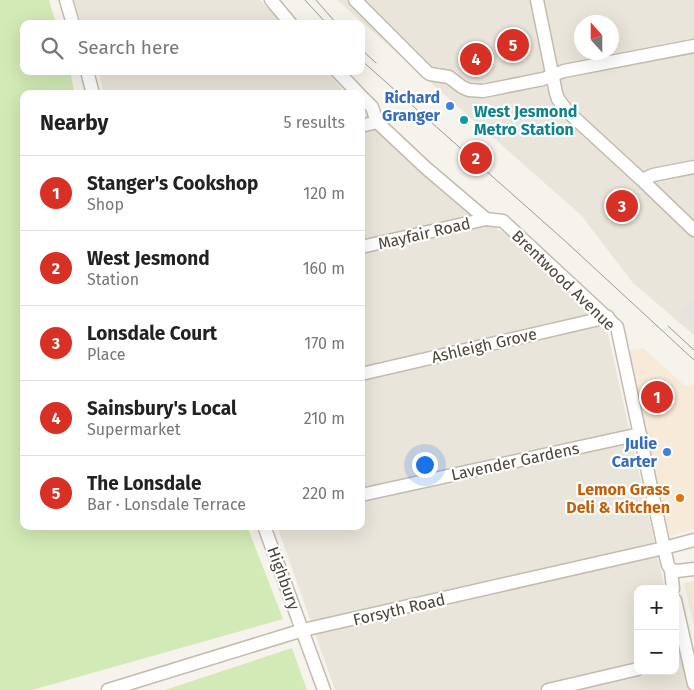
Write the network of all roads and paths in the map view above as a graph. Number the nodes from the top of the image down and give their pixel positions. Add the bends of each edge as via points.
1 (66, 0) edge
2 (271, 0) edge
3 (355, 0) edge
4 (537, 0) edge
5 (72, 20) edge
6 (287, 20) edge
7 (694, 46) edge
8 (88, 75) edge
9 (341, 75) edge
10 (552, 75) junction
11 (92, 90) edge
12 (355, 90) edge
13 (365, 100) edge
14 (377, 122) junction
15 (365, 125) edge
16 (694, 167) edge
17 (642, 180) junction
18 (486, 219) junction
19 (694, 230) edge
20 (365, 246) edge
21 (608, 317) junction
22 (365, 373) edge
23 (640, 434) junction
24 (365, 494) edge
25 (266, 530) edge
26 (694, 540) edge
27 (664, 548) junction
28 (694, 569) edge
29 (671, 570) junction
30 (673, 585) edge
31 (303, 630) junction
32 (679, 630) edge
33 (682, 659) edge
34 (634, 670) edge
35 (694, 684) edge
36 (108, 690) edge
37 (324, 690) edge
38 (548, 690) edge

1 - 5 street
2 - 6 street
3 - 10 street via 427,72 449,77 469,90 490,90
4 - 10 street
7 - 10 street
8 - 11 street
9 - 12 street, Brentwood Avenue
10 - 17 street via 562,106
13 - 14 street, Brentwood Avenue via 372,107
14 - 15 street
14 - 18 street, Brentwood Avenue
16 - 17 street
17 - 19 street
18 - 20 street, Mayfair Road
18 - 21 street, Brentwood Avenue via 503,221
21 - 22 street, Ashleigh Grove
21 - 23 street, Brentwood Avenue via 617,327
23 - 24 street, Lavender Gardens
23 - 27 street, Brentwood Avenue
25 - 31 street, Highbury
26 - 27 street, Forsyth Road
27 - 29 street, Brentwood Avenue
27 - 31 street, Forsyth Road
28 - 29 street
29 - 30 street, Brentwood Avenue
31 - 36 street, Forsyth Road
31 - 37 street, Highbury
32 - 33 street
33 - 35 street
34 - 38 street

